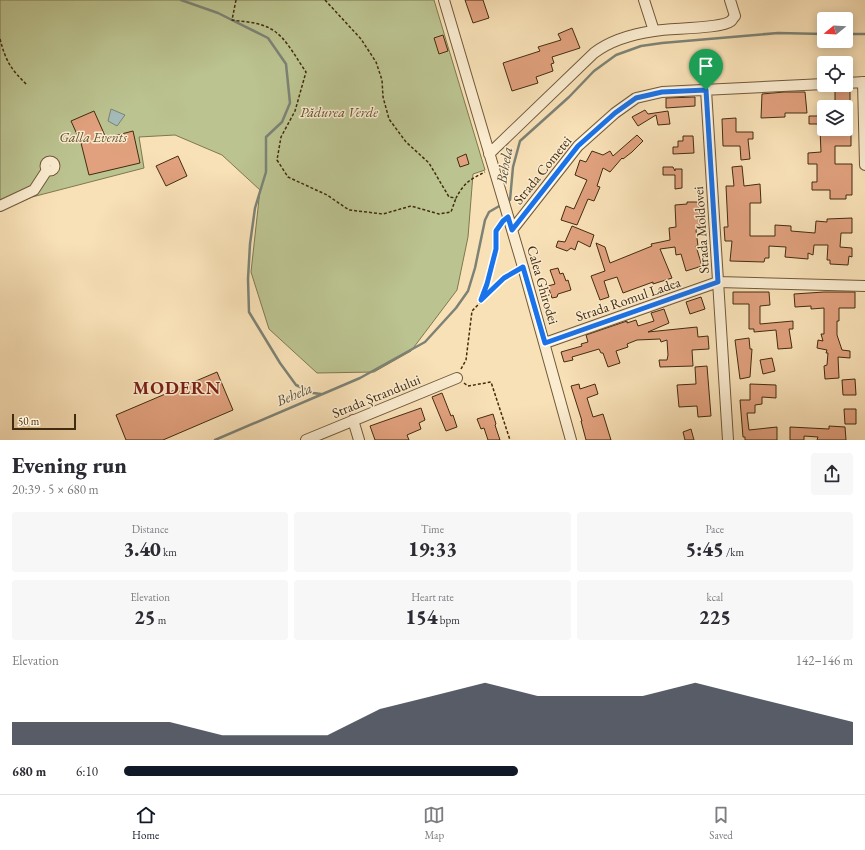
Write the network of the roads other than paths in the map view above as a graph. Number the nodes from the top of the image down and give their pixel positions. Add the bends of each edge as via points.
1 (444, 0) edge
2 (644, 0) edge
3 (730, 0) edge
4 (654, 31) junction
5 (864, 82) edge
6 (853, 83) edge
7 (817, 84) edge
8 (706, 90) junction
9 (489, 154) junction
10 (865, 165) edge
11 (47, 170) dead end
12 (0, 206) edge
13 (512, 230) junction
14 (718, 282) junction
15 (865, 286) edge
16 (545, 343) junction
17 (457, 378) road end
18 (353, 420) junction
19 (306, 440) edge
20 (359, 440) edge
21 (571, 440) edge
22 (728, 440) edge

1 - 9 street, Calea Ghirodei
2 - 4 street
3 - 4 street via 734,16 730,22
4 - 9 street via 614,40 594,53
5 - 6 street
5 - 10 street
7 - 8 street, Strada Cometei
8 - 13 street, Strada Cometei via 662,92 636,98 620,109 578,146
8 - 14 street, Strada Moldovei
9 - 13 street, Calea Ghirodei
11 - 12 street via 34,190
13 - 16 street, Calea Ghirodei
14 - 15 street, Strada Romul Ladea
14 - 16 street, Strada Romul Ladea
14 - 22 street, Strada Moldovei
16 - 21 street, Calea Ghirodei
17 - 18 street, Strada Ștrandului
18 - 19 street, Strada Ștrandului
18 - 20 street

